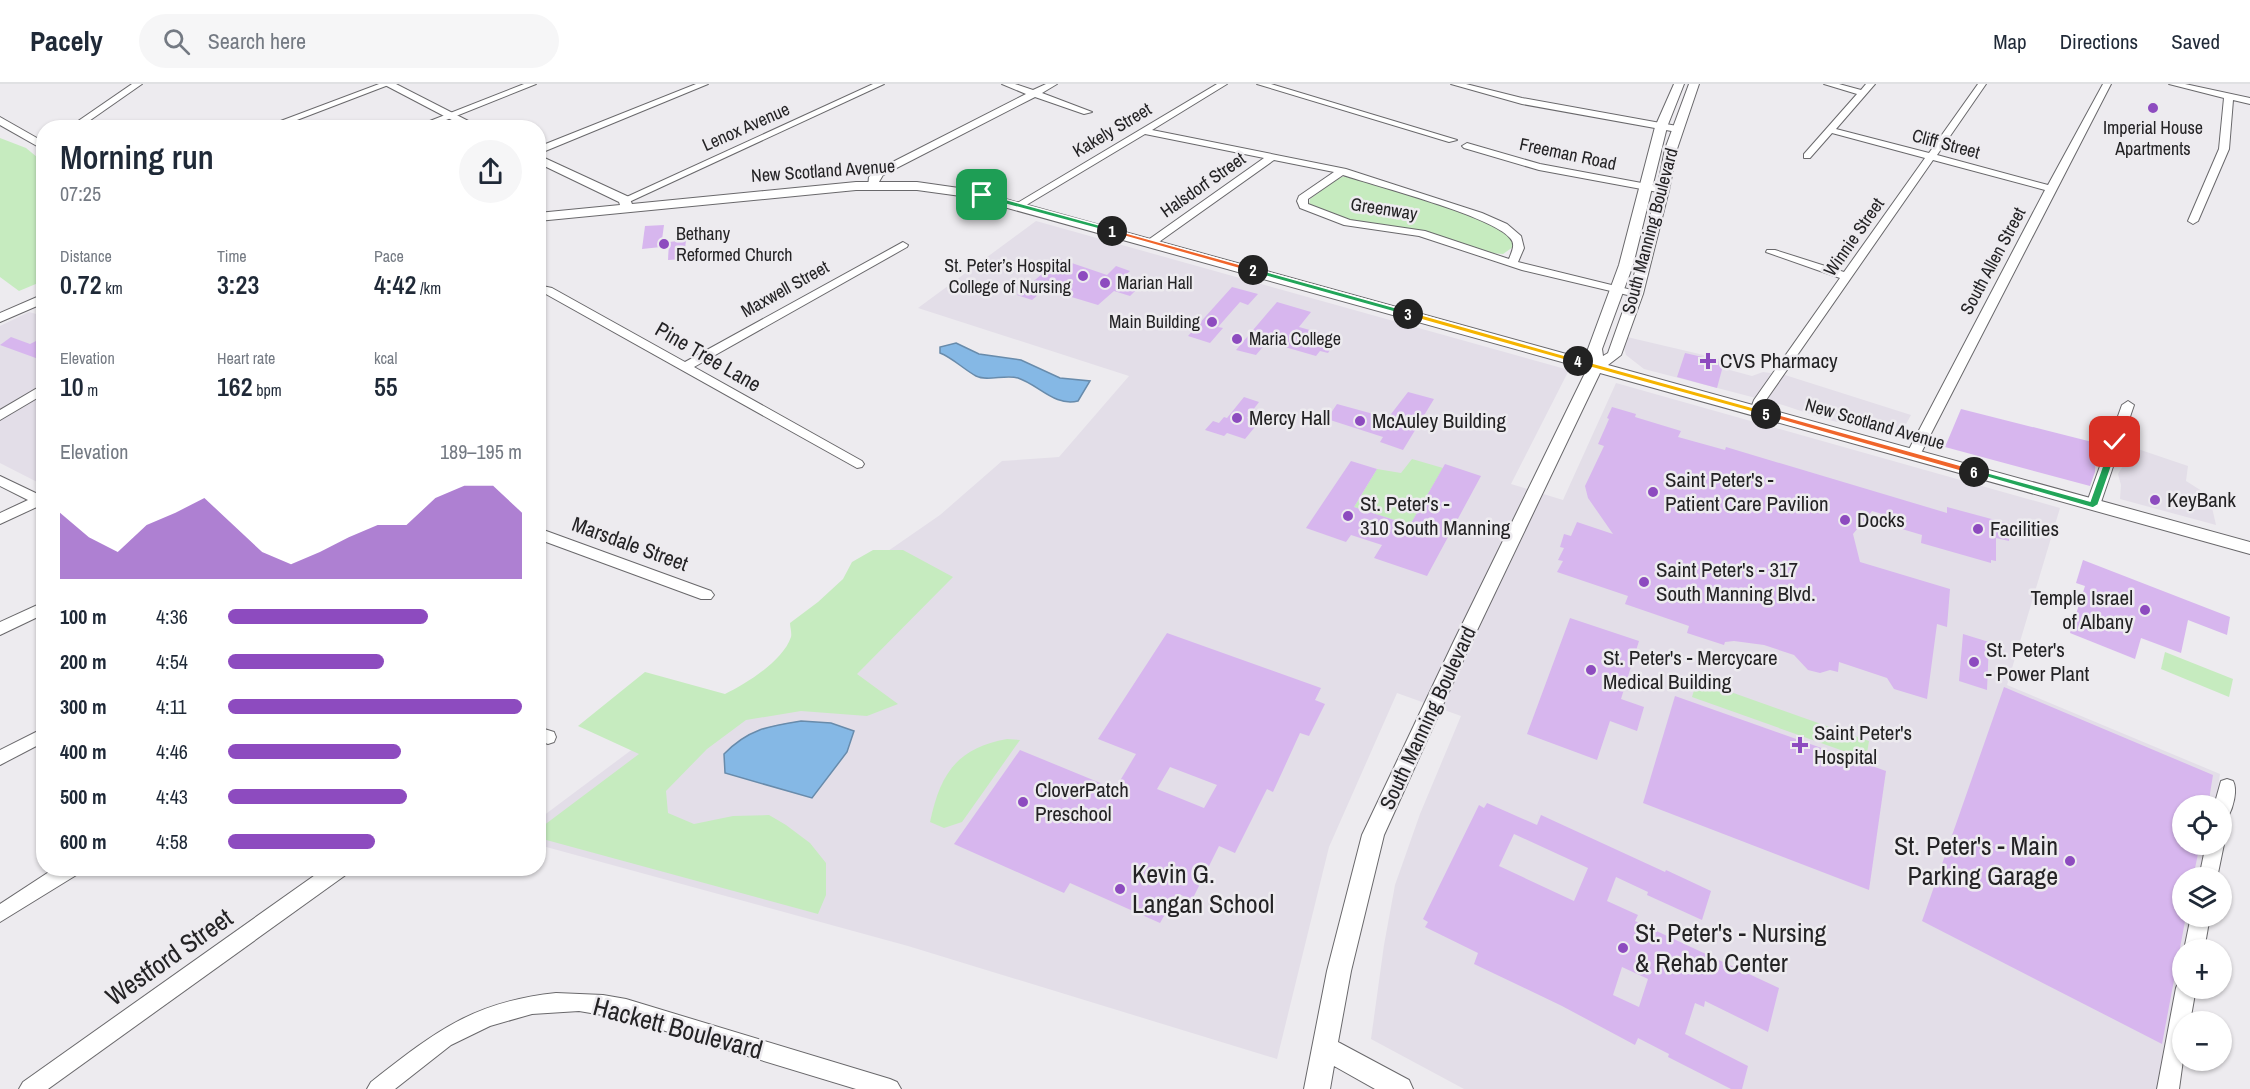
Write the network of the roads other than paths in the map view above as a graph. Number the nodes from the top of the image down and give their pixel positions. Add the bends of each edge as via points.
1 (138, 84) edge
2 (388, 84) edge
3 (532, 84) edge
4 (704, 84) edge
5 (880, 84) edge
6 (1006, 84) edge
7 (1053, 84) edge
8 (1223, 84) edge
9 (1261, 84) edge
10 (1455, 84) edge
11 (1679, 84) edge
12 (1828, 84) edge
13 (1871, 84) edge
14 (1982, 84) edge
15 (2108, 84) edge
16 (2173, 84) edge
17 (1693, 85) edge
18 (1472, 86) edge
19 (1863, 93) junction
20 (1034, 94) junction
21 (2229, 97) junction
22 (2250, 101) edge
23 (1087, 112) dead end
24 (450, 114) junction
25 (0, 120) edge
26 (84, 120) edge
27 (288, 120) edge
28 (435, 120) edge
29 (462, 120) edge
30 (1662, 126) junction
31 (1677, 129) junction
32 (1831, 130) junction
33 (1142, 131) junction
34 (1452, 140) dead end
35 (36, 141) edge
36 (1467, 146) dead end
37 (546, 148) edge
38 (1273, 156) junction
39 (1807, 156) dead end
40 (1930, 157) junction
41 (546, 162) edge
42 (1341, 171) junction
43 (872, 185) junction
44 (1647, 187) junction
45 (2052, 189) junction
46 (1663, 190) junction
47 (626, 204) junction
48 (1019, 205) junction
49 (546, 217) edge
50 (2193, 221) dead end
51 (1152, 242) junction
52 (903, 245) dead end
53 (1771, 252) dead end
54 (1512, 264) junction
55 (1846, 276) junction
56 (1618, 289) junction
57 (546, 290) edge
58 (1636, 294) junction
59 (36, 301) edge
60 (0, 318) edge
61 (1596, 366) junction
62 (686, 367) junction
63 (36, 393) edge
64 (2128, 405) dead end
65 (1756, 411) junction
66 (0, 416) edge
67 (1913, 455) junction
68 (856, 464) dead end
69 (0, 480) edge
70 (36, 499) edge
71 (36, 504) edge
72 (2093, 505) junction
73 (0, 519) edge
74 (546, 536) edge
75 (2250, 548) edge
76 (706, 595) dead end
77 (36, 611) edge
78 (0, 629) edge
79 (36, 738) edge
80 (0, 758) edge
81 (2227, 786) dead end
82 (2225, 795) edge
83 (59, 876) edge
84 (329, 876) edge
85 (0, 914) edge
86 (2184, 999) edge
87 (1325, 1048) junction
88 (30, 1089) edge
89 (378, 1089) edge
90 (890, 1089) edge
91 (1317, 1089) edge
92 (1400, 1089) edge
93 (2168, 1089) edge

1 - 26 street
2 - 24 street
2 - 27 street
3 - 24 street
4 - 37 street
5 - 47 street, Lenox Avenue
6 - 20 street
7 - 20 street
8 - 33 street, Kakely Street
9 - 34 street
10 - 18 street
11 - 17 street, South Manning Boulevard
11 - 30 street, South Manning Boulevard
12 - 19 street
13 - 19 street
14 - 40 street, Winnie Street
15 - 45 street, South Allen Street
16 - 21 street
17 - 31 street, South Manning Boulevard
18 - 30 street via 1522,101
19 - 32 street
20 - 23 street
20 - 43 street via 879,173
21 - 22 street
21 - 50 street via 2224,148
24 - 28 street
24 - 29 street
25 - 35 street
30 - 31 street
30 - 44 street, South Manning Boulevard
31 - 46 street, South Manning Boulevard
32 - 39 street
32 - 40 street, Cliff Street
33 - 38 street, Greenway
33 - 48 street, Kakely Street
36 - 44 street, Freeman Road via 1539,167
38 - 42 street, Greenway
38 - 51 street, Halsdorf Street
40 - 45 street, Cliff Street
40 - 55 street, Winnie Street
41 - 47 street
42 - 54 street, Greenway via 1424,196 1503,226 1519,242
42 - 54 street, Greenway via 1304,198 1304,206 1348,223 1428,235
43 - 47 street, New Scotland Avenue
43 - 48 street, New Scotland Avenue via 946,189
44 - 46 street, Freeman Road
44 - 56 street, South Manning Boulevard
45 - 67 street, South Allen Street
46 - 58 street, South Manning Boulevard
47 - 49 street, New Scotland Avenue
48 - 51 street, New Scotland Avenue
51 - 61 street, New Scotland Avenue
52 - 62 street, Maxwell Street
53 - 55 street
54 - 56 street, Greenway
55 - 65 street, Winnie Street
56 - 58 street, Greenway
56 - 61 street, South Manning Boulevard via 1595,349
57 - 62 street, Pine Tree Lane
58 - 61 street, South Manning Boulevard via 1614,355
59 - 60 street
61 - 65 street, New Scotland Avenue
61 - 87 street, South Manning Boulevard via 1373,835 1339,971
62 - 68 street, Pine Tree Lane
63 - 66 street
64 - 72 street
65 - 67 street, New Scotland Avenue
67 - 72 street, New Scotland Avenue
69 - 70 street
71 - 73 street
72 - 75 street, New Scotland Avenue
74 - 76 street, Marsdale Street
77 - 78 street
79 - 80 street
81 - 82 street
83 - 85 street
84 - 88 street, Westford Street
86 - 93 street
87 - 91 street, South Manning Boulevard
87 - 92 street
89 - 90 street, Hackett Boulevard via 425,1051 466,1026 517,1008 564,1001 626,1009

